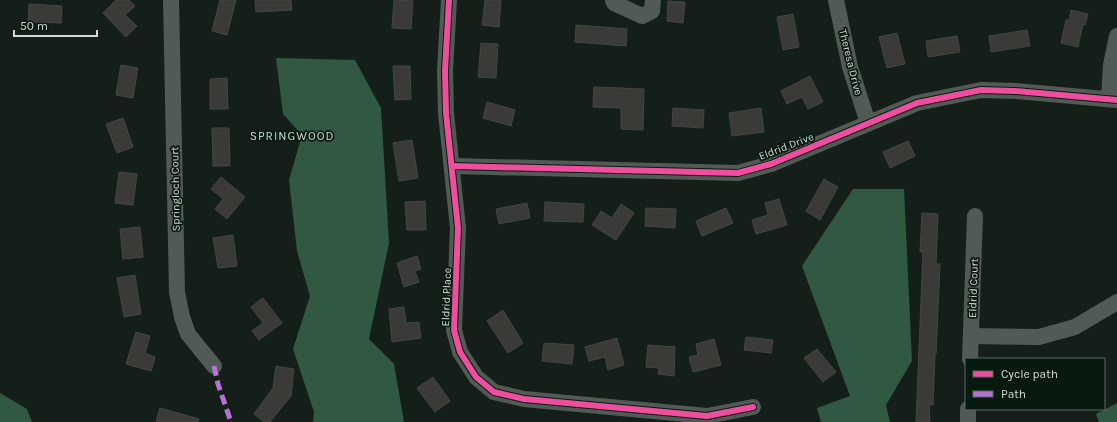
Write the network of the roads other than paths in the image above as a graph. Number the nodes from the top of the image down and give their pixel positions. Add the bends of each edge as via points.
1 (171, 0) edge
2 (449, 0) edge
3 (613, 0) edge
4 (652, 0) edge
5 (836, 0) edge
6 (1117, 36) edge
7 (1113, 100) edge
8 (868, 123) junction
9 (453, 166) junction
10 (975, 216) dead end
11 (1117, 302) edge
12 (971, 336) junction
13 (970, 358) edge
14 (214, 366) dead end
15 (753, 407) dead end
16 (968, 410) edge
17 (968, 422) edge

1 - 14 street, Springloch Court via 177,292 188,334
2 - 9 street, Eldrid Place via 445,71 446,113
3 - 4 street via 614,3 642,16 652,11
5 - 8 street, Theresa Drive via 850,67
6 - 7 street via 1111,65
7 - 8 street, Eldrid Drive via 981,90 917,103
8 - 9 street, Eldrid Drive via 771,164 738,173
9 - 15 street, Eldrid Place via 458,228 454,330 460,352 476,377 494,392 524,399 707,416
10 - 12 street, Eldrid Court
11 - 12 street via 1075,327 1039,337
12 - 13 street, Eldrid Court
16 - 17 street

